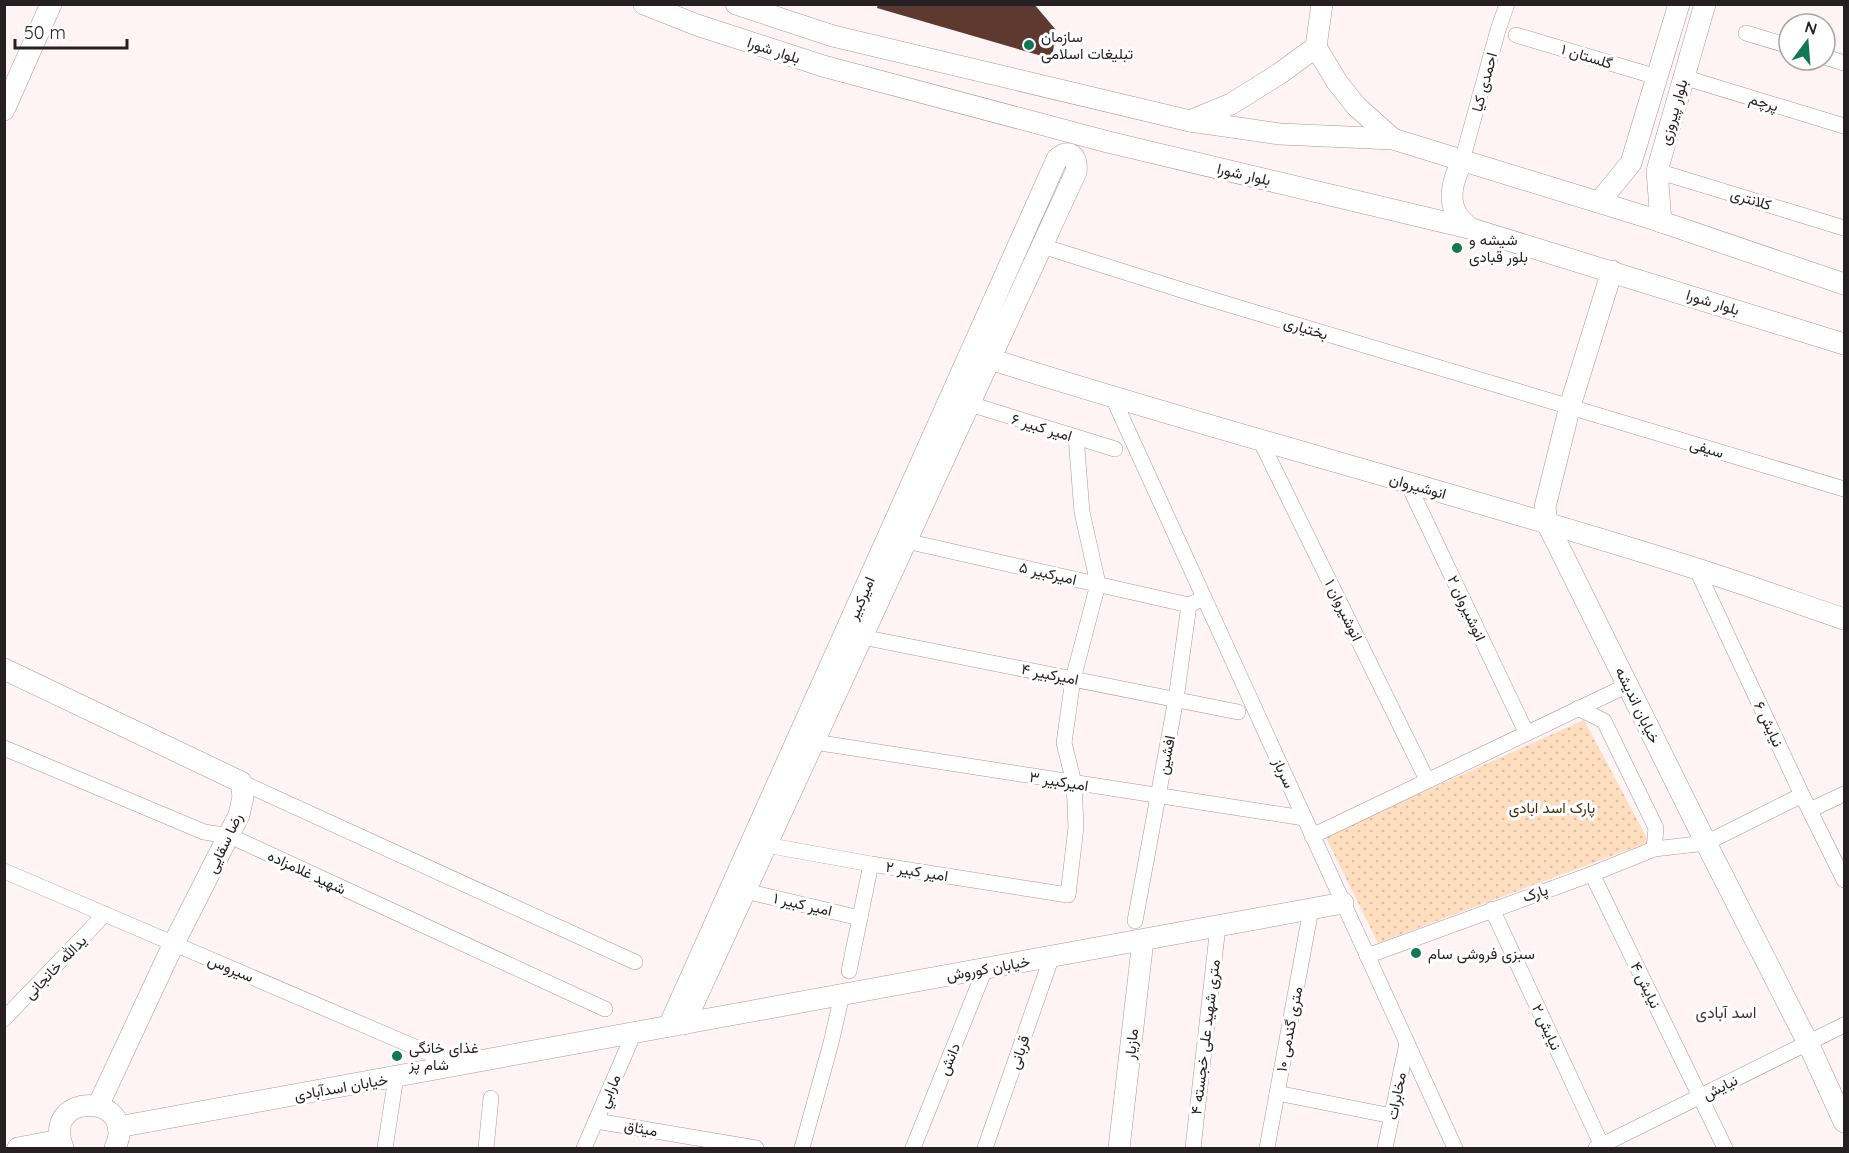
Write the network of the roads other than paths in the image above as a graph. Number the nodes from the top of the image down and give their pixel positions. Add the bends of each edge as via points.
1 (51, 4) edge
2 (644, 4) edge
3 (736, 4) edge
4 (1322, 4) edge
5 (1507, 4) edge
6 (1705, 4) edge
7 (1673, 6) edge
8 (1746, 33) dead end
9 (1516, 34) dead end
10 (1777, 42) edge
11 (1316, 47) junction
12 (1658, 77) junction
13 (1683, 77) junction
14 (4, 110) edge
15 (1190, 121) junction
16 (1046, 126) junction
17 (1845, 126) edge
18 (1393, 139) junction
19 (1108, 142) junction
20 (1462, 161) junction
21 (1631, 162) junction
22 (1053, 170) junction
23 (1657, 171) junction
24 (1076, 172) junction
25 (1599, 202) junction
26 (1661, 222) junction
27 (1469, 228) junction
28 (1845, 228) edge
29 (1042, 246) junction
30 (1612, 271) junction
31 (1845, 284) edge
32 (1845, 344) edge
33 (990, 359) junction
34 (1113, 398) junction
35 (970, 404) junction
36 (1570, 406) junction
37 (1076, 437) junction
38 (1260, 440) junction
39 (1115, 449) dead end
40 (1408, 484) junction
41 (1845, 489) edge
42 (1548, 523) junction
43 (906, 541) junction
44 (1696, 568) junction
45 (1098, 584) junction
46 (1204, 598) junction
47 (1189, 605) junction
48 (1845, 619) edge
49 (862, 637) junction
50 (4, 669) edge
51 (1073, 679) junction
52 (1628, 685) junction
53 (1176, 699) junction
54 (1578, 708) junction
55 (1238, 712) dead end
56 (1526, 732) junction
57 (814, 742) junction
58 (4, 748) edge
59 (790, 776) junction
60 (1427, 780) junction
61 (241, 782) junction
62 (1074, 783) junction
63 (1845, 794) edge
64 (1802, 795) junction
65 (1158, 796) junction
66 (1810, 810) junction
67 (1304, 818) junction
68 (1312, 836) junction
69 (230, 837) junction
70 (1706, 843) junction
71 (766, 845) junction
72 (1654, 849) junction
73 (871, 864) junction
74 (4, 871) edge
75 (1592, 874) junction
76 (1845, 880) edge
77 (745, 891) junction
78 (1343, 903) junction
79 (1311, 909) junction
80 (1492, 909) junction
81 (105, 914) junction
82 (860, 918) junction
83 (1218, 926) junction
84 (1139, 930) junction
85 (174, 943) junction
86 (1052, 956) junction
87 (1367, 956) junction
88 (635, 962) dead end
89 (985, 969) junction
90 (849, 971) dead end
91 (842, 995) junction
92 (604, 1009) dead end
93 (4, 1019) edge
94 (1845, 1024) edge
95 (677, 1025) junction
96 (634, 1033) junction
97 (1407, 1043) junction
98 (1808, 1043) junction
99 (458, 1065) junction
100 (396, 1077) junction
101 (1277, 1093) junction
102 (1700, 1096) junction
103 (491, 1098) dead end
104 (98, 1106) junction
105 (1392, 1116) junction
106 (596, 1121) junction
107 (1845, 1122) edge
108 (118, 1127) junction
109 (62, 1144) edge
110 (1600, 1148) edge
111 (18, 1149) edge
112 (115, 1149) edge
113 (386, 1149) edge
114 (486, 1149) edge
115 (584, 1149) edge
116 (756, 1149) edge
117 (802, 1149) edge
118 (913, 1149) edge
119 (986, 1149) edge
120 (1119, 1149) edge
121 (1192, 1149) edge
122 (1267, 1149) edge
123 (1385, 1149) edge
124 (1455, 1149) edge
125 (1725, 1149) edge

1 - 14 main road
2 - 16 main road, بلوار شورا via 823,66
3 - 15 main road, بلوار شورا via 833,36
4 - 11 main road
5 - 20 street, احمدی کیا
6 - 13 main road, بلوار پیروزی
7 - 12 main road, بلوار پیروزی
8 - 10 street
9 - 12 street, گلستان ۱
11 - 15 main road via 1231,104
11 - 18 main road via 1356,106
12 - 21 main road, بلوار پیروزی
13 - 17 street, پرچم
13 - 23 main road, بلوار پیروزی
15 - 18 main road, بلوار شورا via 1280,134
16 - 19 main road, بلوار شورا
16 - 22 main road
18 - 20 main road, بلوار شورا
19 - 24 main road
19 - 27 main road, بلوار شورا
20 - 25 main road, بلوار شورا
20 - 27 main road via 1452,196 1456,213
21 - 23 main road
21 - 25 main road, بلوار پیروزی
22 - 24 main road via 1057,159 1068,154 1077,162
22 - 59 main road, امیرکبیر
23 - 26 main road, بلوار پیروزی
23 - 28 street, کلانتری
24 - 29 main road, امیرکبیر
25 - 26 main road, بلوار شورا
26 - 31 main road, بلوار شورا
27 - 30 main road, بلوار شورا
29 - 33 main road, امیرکبیر
29 - 36 street, بختیاری
30 - 32 main road, بلوار شورا
30 - 36 main road, خیابان اندیشه
33 - 34 main road, انوشیروان
33 - 35 main road, امیرکبیر
34 - 38 main road, انوشیروان
34 - 46 street, سرباز
35 - 37 street, امیر کبیر ۶
35 - 43 main road, امیرکبیر
36 - 41 street, سیفی
36 - 42 main road, خیابان اندیشه via 1545,507
37 - 39 street, امیر کبیر ۶
37 - 45 street via 1082,512
38 - 40 main road, انوشیروان
38 - 60 street, انوشیروان ۱
40 - 42 main road, انوشیروان
40 - 56 street, انوشیروان ۲
42 - 44 main road, انوشیروان
42 - 52 main road, خیابان اندیشه
43 - 45 street, امیرکبیر ۵
43 - 49 main road, امیرکبیر
44 - 48 main road, انوشیروان
44 - 64 street, نیایش ۶
45 - 47 street, امیرکبیر ۵
45 - 51 street
46 - 47 street
46 - 67 street, سرباز
47 - 53 street, افشین
49 - 51 street, امیرکبیر ۴
49 - 57 main road, امیرکبیر
50 - 61 main road
51 - 53 street, امیرکبیر ۴
51 - 62 street via 1064,743
52 - 54 street
52 - 70 main road, خیابان اندیشه
53 - 55 street, امیرکبیر ۴
53 - 65 street, افشین
54 - 56 street
54 - 72 street via 1604,722 1656,828
56 - 60 street
57 - 59 main road, امیرکبیر
57 - 62 street, امیرکبیر ۳
58 - 69 street, شهید غلامزاده via 204,832
59 - 71 main road, امیرکبیر
59 - 95 main road, امیرکبیر
60 - 68 street
61 - 69 main road, رضا سقایی via 243,797
61 - 88 street
62 - 65 street, امیرکبیر ۳
62 - 73 street, امیر کبیر ۲ via 1076,826 1068,895
63 - 66 street
64 - 66 street, نیایش ۶
64 - 70 street, پارک
65 - 67 street, امیرکبیر ۳
65 - 84 street, افشین
66 - 76 street, نیایش ۶
67 - 68 street, سرباز
68 - 78 street, سرباز
69 - 85 main road, رضا سقایی
69 - 92 street, شهید غلامزاده
70 - 72 street, پارک
70 - 98 main road, خیابان اندیشه
71 - 73 street, امیر کبیر ۲
71 - 77 main road, امیرکبیر
72 - 75 street, پارک
73 - 82 street
74 - 81 street, سیروس
75 - 80 street, پارک
75 - 102 street, نیایش ۴
77 - 82 street, امیر کبیر ۱
77 - 95 main road, امیرکبیر
78 - 79 main road, خیابان کوروش
78 - 87 street, سرباز
79 - 83 main road, خیابان کوروش
79 - 101 street, ۱۰ متری گندمی
80 - 87 street, پارک
80 - 110 street, نیایش ۲
81 - 85 street, سیروس
81 - 93 street, یدالله خانجانی
82 - 90 street
83 - 84 main road, خیابان کوروش
83 - 121 street, ۴ متری شهید علی خجسته
84 - 86 main road, خیابان کوروش
84 - 120 main road, مازیار
85 - 99 street, سیروس
85 - 104 main road, رضا سقایی
86 - 89 main road, خیابان کوروش
86 - 119 street, قربانی
87 - 97 street, سرباز
89 - 91 main road, خیابان کوروش
89 - 118 street, دانش
91 - 95 main road, خیابان کوروش
91 - 117 street
94 - 98 street, نیایش
95 - 96 main road, خیابان کوروش
96 - 99 main road, خیابان اسدآبادی
96 - 106 street, مارابي
97 - 105 street, مخابرات
97 - 124 street, سرباز
98 - 102 street, نیایش
98 - 107 main road, خیابان اندیشه
99 - 100 main road, خیابان اسدآبادی
100 - 108 main road, خیابان اسدآبادی
100 - 113 street
101 - 105 street
101 - 122 street, ۱۰ متری گندمی
102 - 110 street, نیایش
102 - 125 street, نیایش ۴
103 - 114 street
104 - 108 main road via 107,1110
104 - 109 main road via 81,1106 66,1115 60,1132
105 - 123 street, مخابرات
106 - 115 street, مارابي
106 - 116 street, میثاق
108 - 112 main road
109 - 111 main road

